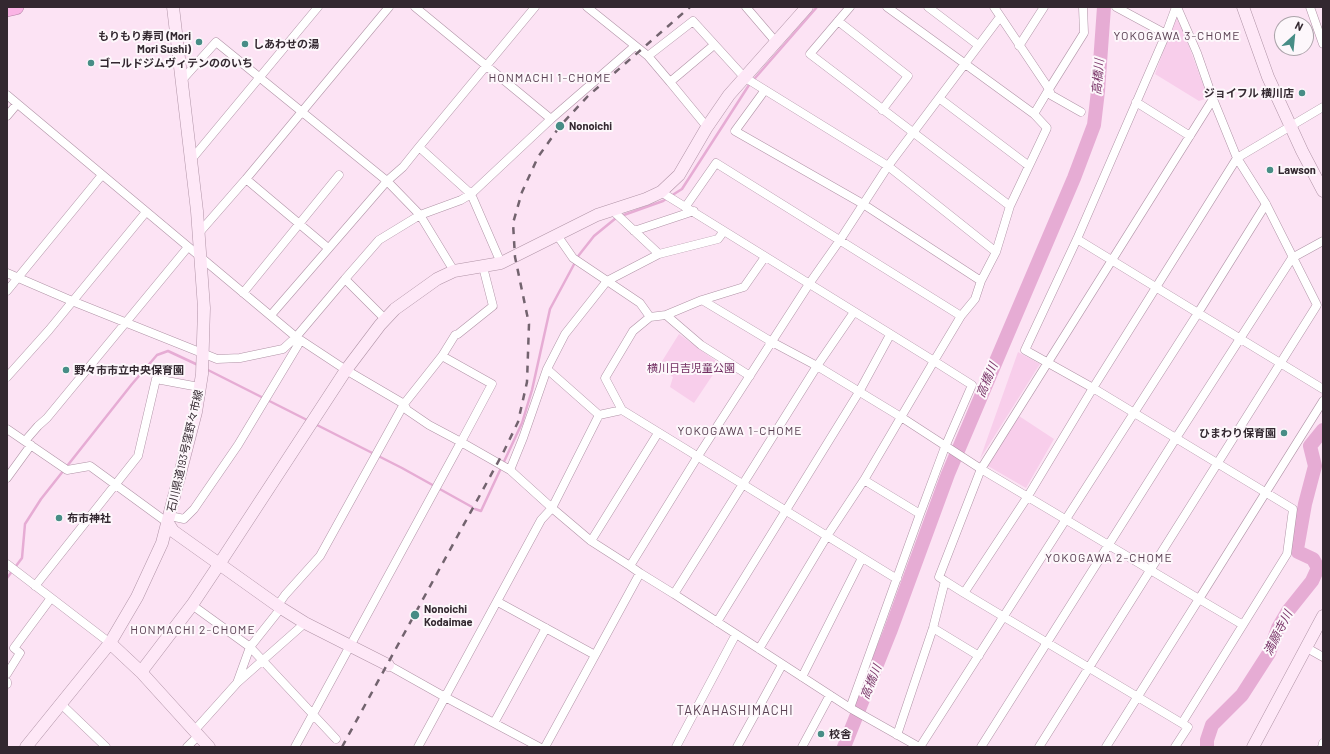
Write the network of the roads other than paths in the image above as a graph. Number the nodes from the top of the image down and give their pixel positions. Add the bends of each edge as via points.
1 (16, 7) edge
2 (173, 7) edge
3 (318, 7) edge
4 (389, 7) edge
5 (415, 7) edge
6 (535, 7) edge
7 (587, 7) edge
8 (746, 7) edge
9 (807, 7) edge
10 (850, 7) edge
11 (887, 7) edge
12 (928, 7) edge
13 (994, 7) edge
14 (1044, 7) edge
15 (1083, 7) edge
16 (1132, 7) edge
17 (1176, 7) edge
18 (1244, 7) edge
19 (1310, 7) edge
20 (7, 9) edge
21 (1120, 9) edge
22 (1133, 16) junction
23 (1000, 17) junction
24 (838, 21) junction
25 (1166, 34) junction
26 (1322, 37) edge
27 (776, 42) junction
28 (714, 45) junction
29 (978, 45) junction
30 (635, 46) junction
31 (1019, 46) junction
32 (648, 56) junction
33 (964, 63) junction
34 (486, 65) junction
35 (259, 77) junction
36 (182, 80) junction
37 (749, 80) junction
38 (670, 82) junction
39 (1049, 89) junction
40 (765, 90) junction
41 (7, 95) edge
42 (939, 98) junction
43 (1213, 99) junction
44 (1136, 102) junction
45 (17, 104) junction
46 (1323, 107) edge
47 (882, 110) junction
48 (302, 112) junction
49 (1081, 112) dead end
50 (1034, 114) junction
51 (7, 116) edge
52 (551, 120) junction
53 (1290, 126) junction
54 (707, 127) junction
55 (912, 133) junction
56 (1190, 136) junction
57 (418, 147) junction
58 (1237, 158) junction
59 (190, 160) junction
60 (888, 166) junction
61 (1029, 166) junction
62 (102, 175) junction
63 (339, 175) dead end
64 (246, 179) junction
65 (387, 181) junction
66 (1323, 191) edge
67 (471, 194) junction
68 (667, 195) junction
69 (864, 204) junction
70 (1266, 204) junction
71 (686, 206) junction
72 (1010, 206) junction
73 (614, 211) junction
74 (694, 211) junction
75 (146, 212) junction
76 (420, 215) junction
77 (299, 224) junction
78 (634, 231) junction
79 (724, 231) junction
80 (198, 234) junction
81 (557, 235) junction
82 (1076, 239) junction
83 (840, 240) junction
84 (1323, 241) edge
85 (188, 247) junction
86 (328, 248) junction
87 (996, 252) junction
88 (659, 254) junction
89 (199, 256) junction
90 (766, 257) junction
91 (1292, 258) junction
92 (1112, 260) junction
93 (501, 263) junction
94 (483, 267) junction
95 (454, 271) junction
96 (7, 273) edge
97 (18, 278) junction
98 (345, 279) junction
99 (607, 281) junction
100 (981, 281) junction
101 (809, 284) junction
102 (1156, 287) junction
103 (7, 291) edge
104 (243, 293) junction
105 (702, 300) junction
106 (72, 301) junction
107 (1320, 307) edge
108 (854, 312) junction
109 (1198, 313) junction
110 (271, 315) junction
111 (666, 315) junction
112 (961, 316) junction
113 (650, 317) junction
114 (385, 319) junction
115 (128, 322) junction
116 (890, 335) junction
117 (296, 337) junction
118 (1240, 339) junction
119 (772, 342) junction
120 (442, 356) junction
121 (934, 361) junction
122 (1047, 362) junction
123 (202, 363) junction
124 (1281, 363) junction
125 (817, 366) junction
126 (547, 369) junction
127 (346, 370) junction
128 (750, 376) junction
129 (7, 377) edge
130 (200, 387) junction
131 (1093, 388) junction
132 (1323, 389) edge
133 (859, 392) junction
134 (1323, 401) edge
135 (404, 404) junction
136 (622, 410) junction
137 (1134, 413) junction
138 (599, 415) junction
139 (901, 417) junction
140 (7, 429) edge
141 (658, 433) junction
142 (1176, 438) junction
143 (461, 442) junction
144 (28, 443) junction
145 (945, 447) junction
146 (698, 456) junction
147 (1218, 464) junction
148 (505, 467) junction
149 (977, 467) junction
150 (7, 478) edge
151 (864, 480) junction
152 (114, 485) junction
153 (742, 485) junction
154 (1266, 492) junction
155 (1028, 496) junction
156 (552, 508) junction
157 (785, 510) junction
158 (920, 514) junction
159 (1066, 518) junction
160 (169, 519) junction
161 (827, 536) junction
162 (591, 541) junction
163 (1109, 545) junction
164 (862, 558) junction
165 (220, 564) junction
166 (630, 566) junction
167 (12, 569) edge
168 (1151, 570) junction
169 (640, 573) junction
170 (897, 579) junction
171 (945, 581) junction
172 (35, 586) junction
173 (964, 593) junction
174 (674, 594) junction
175 (51, 598) junction
176 (1199, 599) junction
177 (498, 602) junction
178 (192, 605) junction
179 (280, 607) junction
180 (1323, 616) edge
181 (1003, 617) junction
182 (717, 622) junction
183 (305, 623) junction
184 (1243, 625) junction
185 (546, 628) junction
186 (933, 628) junction
187 (736, 634) junction
188 (1047, 642) junction
189 (110, 643) junction
190 (350, 646) junction
191 (250, 647) junction
192 (1307, 648) junction
193 (759, 649) junction
194 (595, 655) junction
195 (978, 656) junction
196 (1323, 657) edge
197 (264, 661) junction
198 (388, 665) joint
199 (782, 665) junction
200 (1089, 668) junction
201 (141, 672) junction
202 (7, 674) edge
203 (802, 677) junction
204 (237, 684) junction
205 (830, 695) junction
206 (1137, 696) junction
207 (445, 697) junction
208 (60, 703) junction
209 (850, 708) junction
210 (313, 716) junction
211 (494, 723) junction
212 (1182, 723) junction
213 (196, 734) junction
214 (897, 735) junction
215 (336, 739) dead end
216 (1323, 743) edge
217 (26, 747) edge
218 (106, 747) edge
219 (188, 747) edge
220 (209, 747) edge
221 (294, 747) edge
222 (418, 747) edge
223 (539, 747) edge
224 (545, 747) edge
225 (676, 747) edge
226 (737, 747) edge
227 (802, 747) edge
228 (920, 747) edge
229 (981, 747) edge
230 (1039, 747) edge
231 (1106, 747) edge
232 (1175, 747) edge
233 (1253, 747) edge
234 (1322, 747) edge

1 - 20 highway
2 - 36 street, 石川県道193号窪野々市線
3 - 35 street
4 - 48 street
5 - 34 street
6 - 34 street
7 - 30 street
8 - 27 street
9 - 27 street
10 - 24 street
11 - 33 street
12 - 29 street
13 - 23 street
14 - 31 street
15 - 39 street via 1084,33
16 - 22 street
17 - 25 street
17 - 43 street via 1197,53
18 - 53 street via 1268,77
19 - 26 street
21 - 22 street
22 - 25 street
23 - 29 street
23 - 31 street
24 - 47 street via 908,76
24 - 47 street via 810,54
25 - 44 street
27 - 37 street
28 - 32 street via 693,21
28 - 37 street
28 - 38 street
29 - 33 street
30 - 32 street
30 - 52 street
31 - 39 street
32 - 38 street
33 - 42 street
33 - 50 street
34 - 52 street
34 - 57 street
35 - 36 street via 216,42
35 - 48 street
35 - 59 street
36 - 59 street, 石川県道193号窪野々市線
37 - 40 street
37 - 54 street
38 - 54 street
39 - 49 street via 1051,95
39 - 50 street
40 - 60 street
40 - 69 street via 735,131
41 - 45 street
42 - 55 street
42 - 61 street
43 - 56 street
43 - 58 street
44 - 56 street
44 - 82 street
45 - 51 street
45 - 62 street
46 - 53 street
47 - 55 street
48 - 64 street
48 - 65 street
50 - 61 street via 1047,128
52 - 67 street
53 - 58 street
53 - 66 street
54 - 68 street
55 - 60 street
55 - 72 street
56 - 92 street
57 - 65 street via 403,167
57 - 67 street
58 - 70 street
58 - 102 street
59 - 80 street, 石川県道193号窪野々市線
60 - 69 street
60 - 87 street
61 - 72 street
62 - 75 street
62 - 97 street
63 - 77 street
64 - 77 street
64 - 80 street
65 - 76 street
65 - 86 street
67 - 76 street
67 - 93 street
68 - 71 street
68 - 73 street via 646,199
69 - 83 street
69 - 100 street
70 - 91 street
70 - 109 street
71 - 74 street
71 - 83 street via 716,163
72 - 87 street
73 - 78 street
73 - 81 street via 597,215
74 - 78 street
74 - 79 street
75 - 85 street
75 - 106 street
76 - 95 street
76 - 98 street via 379,240
77 - 86 street
77 - 104 street
78 - 88 street
79 - 88 street via 718,239
79 - 90 street
80 - 89 street, 石川県道193号窪野々市線
81 - 93 street
81 - 99 street via 576,260
82 - 92 street
82 - 122 street via 1025,350
83 - 101 street
83 - 112 street
84 - 91 street
85 - 89 street
85 - 115 street
86 - 110 street
87 - 100 street
88 - 99 street
89 - 104 street
89 - 123 street, 石川県道193号窪野々市線 via 204,308
90 - 101 street
90 - 105 street via 744,287
91 - 107 street
91 - 118 street
92 - 102 street
92 - 122 street
93 - 94 street
94 - 95 street
94 - 120 street via 493,306 455,335
95 - 114 street via 437,279
96 - 97 street
97 - 103 street
97 - 106 street
98 - 114 street
98 - 117 street
99 - 113 street via 640,303
99 - 126 street via 565,334
100 - 112 street via 975,299
101 - 108 street
101 - 119 street
102 - 109 street
102 - 131 street
104 - 110 street
105 - 111 street
105 - 119 street
106 - 115 street
106 - 129 street
107 - 124 street
108 - 116 street
108 - 125 street
109 - 118 street
109 - 137 street
110 - 117 street
111 - 113 street
111 - 128 street via 701,345
112 - 121 street
113 - 136 street via 633,331 605,378
114 - 127 street
115 - 123 street
115 - 144 street via 38,426
116 - 121 street
116 - 133 street
117 - 123 street via 283,349
117 - 127 street
117 - 160 street via 298,345 266,399 194,509 184,519
118 - 124 street
118 - 142 street
119 - 125 street
119 - 128 street
120 - 135 street
120 - 143 street via 492,384
121 - 139 street
121 - 145 street via 972,385
122 - 131 street
122 - 149 street
123 - 130 street, 石川県道193号窪野々市線
124 - 132 street
124 - 147 street
125 - 133 street
125 - 153 street
126 - 138 street
126 - 148 street via 523,438
127 - 135 street
127 - 165 street
128 - 146 street
130 - 152 street via 156,379 138,456
130 - 160 street, 石川県道193号窪野々市線
131 - 137 street
131 - 155 street
133 - 139 street
133 - 157 street
134 - 154 street
135 - 143 street via 407,410 429,425
135 - 179 street via 320,556 285,594
136 - 138 street
136 - 141 street
137 - 142 street
137 - 159 street
138 - 156 street
139 - 145 street
139 - 151 street
140 - 144 street
141 - 146 street
141 - 162 street
142 - 147 street
142 - 163 street
143 - 148 street
143 - 190 street
144 - 150 street
144 - 152 street via 64,468 90,466
145 - 149 street
145 - 158 street
146 - 153 street
146 - 166 street
147 - 154 street
147 - 168 street
148 - 156 street
149 - 155 street
149 - 171 street via 939,577
151 - 158 street
151 - 161 street
152 - 160 street
152 - 172 street
153 - 157 street
153 - 174 street
154 - 176 street
154 - 184 street via 1293,509 1287,554
155 - 159 street
155 - 173 street
156 - 162 street
156 - 177 street via 541,520
157 - 161 street
157 - 182 street
158 - 170 street
159 - 163 street
159 - 181 street
160 - 165 street via 173,531
160 - 189 street, 石川県道193号窪野々市線 via 151,569
161 - 164 street
161 - 193 street
162 - 166 street
163 - 168 street
163 - 188 street
164 - 170 street
164 - 203 street
165 - 178 street
165 - 179 street
166 - 169 street
167 - 172 street
168 - 176 street
168 - 200 street
169 - 174 street
169 - 194 street
170 - 209 street
171 - 173 street
171 - 186 street
172 - 175 street
173 - 181 street
174 - 182 street
175 - 189 street
175 - 202 street via 14,648 20,653
176 - 184 street
176 - 206 street
177 - 185 street
177 - 207 street
178 - 191 street
178 - 201 street
179 - 183 street
179 - 191 street
180 - 192 street
181 - 188 street
181 - 195 street
182 - 187 street
183 - 190 street
183 - 197 street
184 - 212 street
185 - 194 street
185 - 211 street
186 - 195 street
186 - 214 street
187 - 193 street
187 - 225 street
188 - 200 street
188 - 229 street
189 - 201 street
189 - 208 street, 石川県道193号窪野々市線
190 - 198 street
190 - 210 street
191 - 197 street
191 - 204 street
192 - 196 street
192 - 233 street
193 - 199 street
194 - 224 street
195 - 228 street
197 - 204 street
197 - 210 street
198 - 207 street
199 - 203 street
199 - 226 street
200 - 206 street
200 - 230 street
201 - 213 street
203 - 205 street
204 - 213 street
205 - 209 street
205 - 227 street
206 - 212 street
206 - 231 street
207 - 211 street
207 - 222 street
208 - 217 street, 石川県道193号窪野々市線
208 - 218 street
209 - 214 street
210 - 215 street
210 - 221 street
211 - 223 street
212 - 232 street via 1188,727
213 - 219 street
213 - 220 street
214 - 228 street
216 - 234 street

